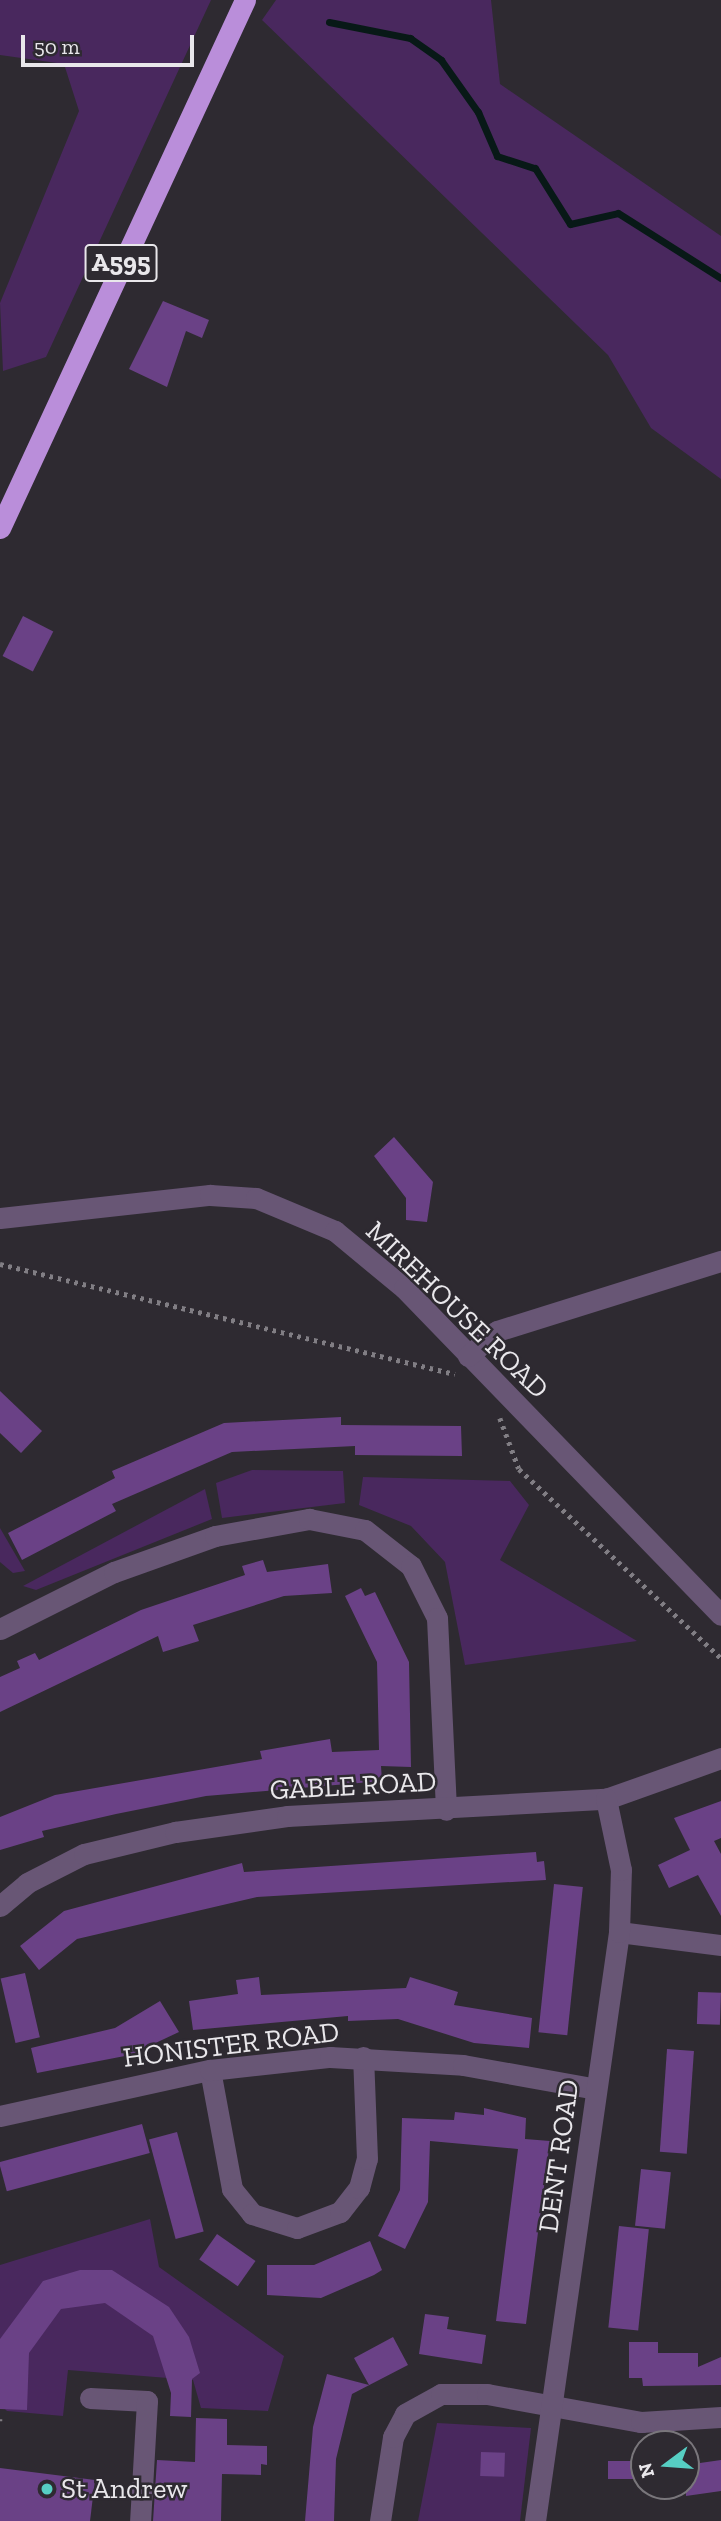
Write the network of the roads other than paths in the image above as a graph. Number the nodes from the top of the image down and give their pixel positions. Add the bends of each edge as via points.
1 (245, 0) edge
2 (0, 528) edge
3 (0, 1218) edge
4 (721, 1261) edge
5 (468, 1356) junction
6 (721, 1615) edge
7 (0, 1629) edge
8 (721, 1758) edge
9 (606, 1799) junction
10 (446, 1810) junction
11 (0, 1906) edge
12 (619, 1932) junction
13 (721, 1945) edge
14 (363, 2057) junction
15 (210, 2070) junction
16 (597, 2089) junction
17 (0, 2116) edge
18 (90, 2398) dead end
19 (552, 2407) junction
20 (721, 2417) edge
21 (140, 2521) edge
22 (380, 2521) edge
23 (535, 2521) edge

1 - 2 highway, A595
3 - 5 street, MIREHOUSE ROAD via 210,1195 256,1198 297,1211 360,1249
4 - 5 street via 497,1332
5 - 6 street, MIREHOUSE ROAD
7 - 10 street via 114,1572 215,1536 309,1519 365,1530 411,1566 437,1618
8 - 9 street, GABLE ROAD
9 - 10 street, GABLE ROAD
9 - 12 street, DENT ROAD via 621,1870
10 - 11 street, GABLE ROAD via 238,1821 124,1843 55,1867
12 - 13 street
12 - 16 street, DENT ROAD
14 - 15 street, HONISTER ROAD
14 - 15 street via 365,2174 340,2212 297,2228 252,2214 232,2189
14 - 16 street, HONISTER ROAD via 463,2065
15 - 17 street, HONISTER ROAD
16 - 19 street, DENT ROAD
18 - 21 street via 147,2402
19 - 20 street via 668,2423
19 - 22 street via 463,2392 422,2401 405,2414 393,2437
19 - 23 street, DENT ROAD

